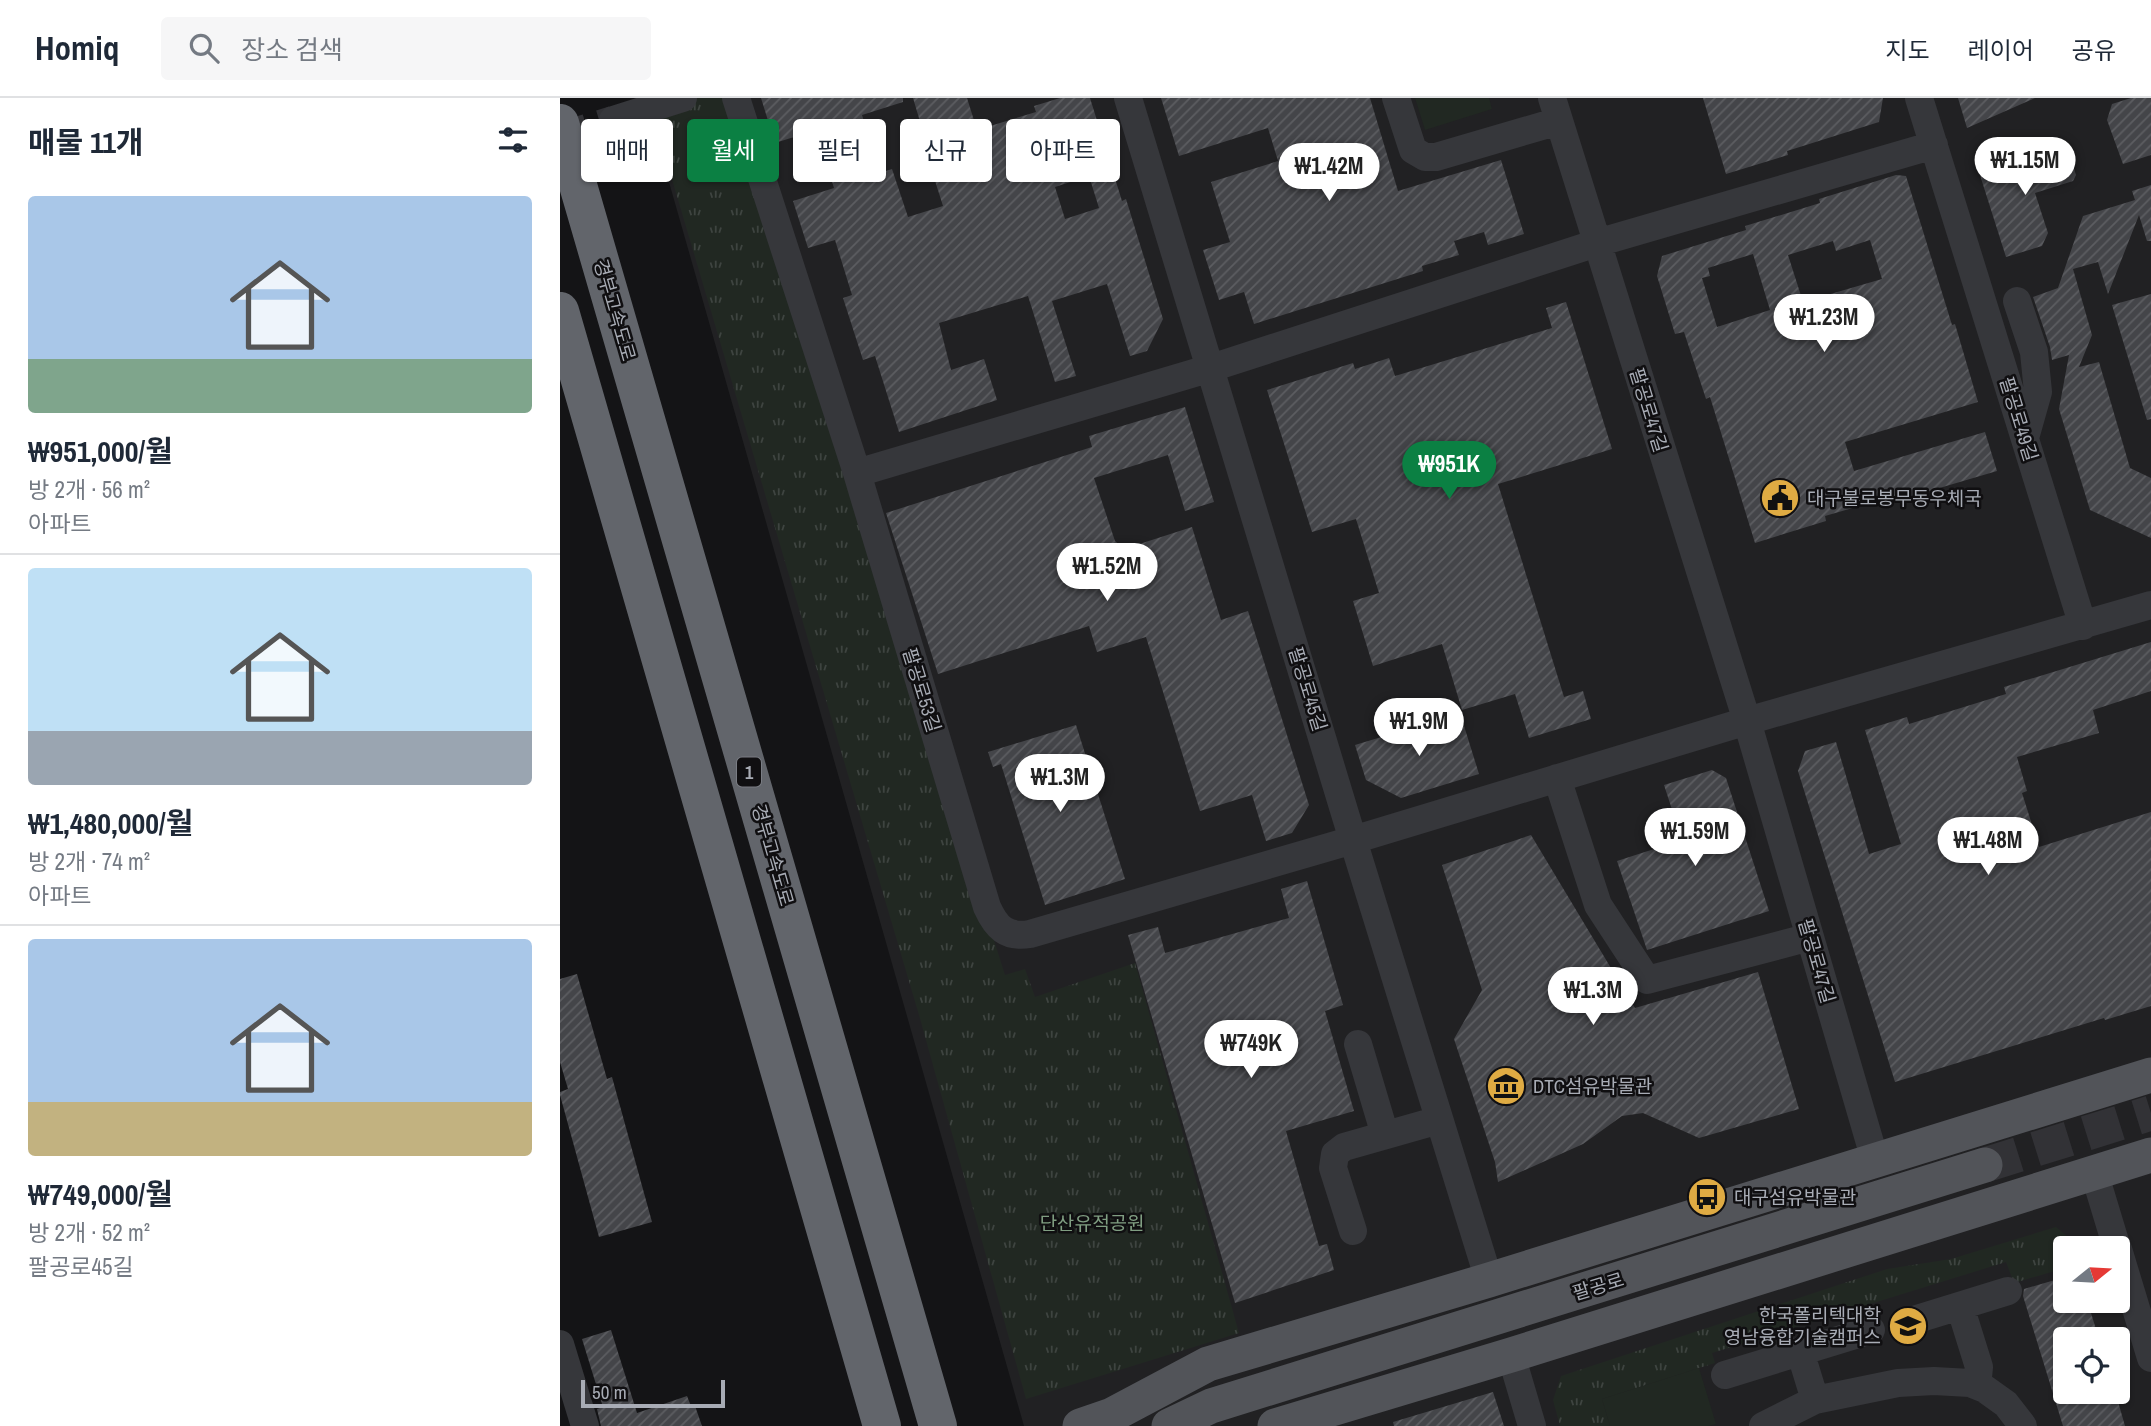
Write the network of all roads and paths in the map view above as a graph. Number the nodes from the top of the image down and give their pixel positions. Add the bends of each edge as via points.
1 (683, 98) edge
2 (736, 98) edge
3 (1128, 98) edge
4 (1396, 98) edge
5 (1919, 98) edge
6 (653, 103) edge
7 (1555, 110) edge
8 (615, 119) tunnel mouth
9 (560, 123) edge
10 (1934, 145) junction
11 (1597, 243) junction
12 (2017, 301) dead end
13 (560, 311) edge
14 (1211, 368) junction
15 (2025, 438) junction
16 (857, 473) junction
17 (2151, 606) edge
18 (2083, 626) junction
19 (1747, 721) junction
20 (1557, 778) junction
21 (1353, 840) junction
22 (1810, 937) junction
23 (1358, 1044) dead end
24 (2151, 1074) edge
25 (1439, 1120) junction
26 (1385, 1135) junction
27 (2151, 1155) edge
28 (1875, 1160) junction
29 (1985, 1165) tunnel mouth
30 (2094, 1172) junction
31 (1353, 1231) dead end
32 (2113, 1236) edge
33 (1489, 1280) junction
34 (2130, 1290) edge
35 (2008, 1291) dead end
36 (1960, 1306) junction
37 (1913, 1320) dead end
38 (1871, 1329) dead end
39 (560, 1344) edge
40 (1800, 1351) junction
41 (1511, 1355) junction
42 (2151, 1358) edge
43 (1725, 1375) dead end
44 (1970, 1383) junction
45 (567, 1392) edge
46 (1211, 1406) junction
47 (1809, 1411) edge
48 (1112, 1415) junction
49 (938, 1424) edge
50 (585, 1426) edge
51 (882, 1426) edge
52 (1080, 1426) edge
53 (1169, 1426) edge
54 (1275, 1426) edge
55 (1532, 1426) edge
56 (1763, 1426) edge
57 (2023, 1426) edge

1 - 6 street
2 - 16 street, 팔공로53길
3 - 14 street, 팔공로45길
4 - 7 street via 1413,150 1425,157 1436,157
5 - 10 street, 팔공로49길
6 - 8 street
7 - 11 street, 팔공로47길
9 - 49 highway, 경부고속도로 / 1
10 - 11 street
10 - 15 street, 팔공로49길
11 - 14 street
11 - 19 street, 팔공로47길
12 - 15 street via 2034,352 2038,392
13 - 51 highway
14 - 16 street
14 - 21 street, 팔공로45길
15 - 18 street, 팔공로49길
16 - 21 street, 팔공로53길 via 987,907 1003,930 1016,936 1030,934
17 - 18 street
18 - 19 street
19 - 20 street, 팔공로53길
19 - 22 street, 팔공로47길
20 - 21 street, 팔공로53길
20 - 22 street via 1598,905 1647,980
21 - 25 street, 팔공로45길
22 - 28 street, 팔공로47길
23 - 26 street
24 - 28 main road
25 - 26 street
25 - 33 street, 팔공로45길
26 - 31 street via 1335,1154 1333,1168
27 - 30 main road
28 - 33 main road
29 - 46 main road, 팔공로
30 - 32 street
30 - 41 main road
33 - 48 main road via 1208,1364
34 - 42 street
35 - 36 street
36 - 37 street
36 - 44 street via 1979,1367 1978,1377
38 - 40 street
39 - 45 street
40 - 43 street
40 - 47 street
41 - 54 main road
41 - 55 street
44 - 47 street via 1898,1383
44 - 57 street via 2002,1400
45 - 50 street
46 - 48 main road
46 - 53 main road
47 - 56 street
48 - 52 main road

